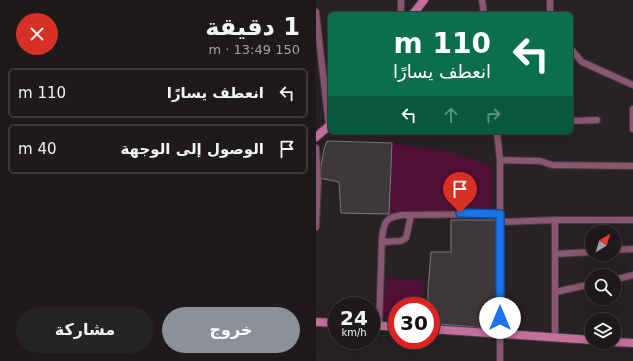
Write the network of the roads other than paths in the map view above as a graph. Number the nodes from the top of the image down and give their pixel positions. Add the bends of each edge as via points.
1 (401, 0) edge
2 (424, 0) edge
3 (482, 0) edge
4 (550, 0) edge
5 (316, 12) edge
6 (401, 12) edge
7 (415, 12) edge
8 (484, 12) edge
9 (550, 12) edge
10 (573, 51) edge
11 (633, 85) edge
12 (633, 109) edge
13 (328, 117) edge
14 (573, 120) edge
15 (597, 120) dead end
16 (328, 127) edge
17 (633, 129) edge
18 (497, 134) edge
19 (316, 137) edge
20 (316, 148) edge
21 (500, 160) junction
22 (633, 166) edge
23 (500, 214) junction
24 (411, 215) junction
25 (555, 220) junction
26 (633, 220) edge
27 (500, 222) junction
28 (316, 227) edge
29 (382, 242) junction
30 (633, 249) edge
31 (621, 250) edge
32 (585, 252) edge
33 (555, 254) junction
34 (633, 275) edge
35 (621, 278) edge
36 (585, 286) edge
37 (555, 292) junction
38 (377, 297) edge
39 (316, 322) edge
40 (328, 323) edge
41 (440, 330) edge
42 (501, 334) junction
43 (556, 338) junction
44 (585, 340) edge
45 (621, 343) edge
46 (633, 344) edge
47 (500, 361) edge

1 - 6 street
2 - 7 main road
3 - 8 street
4 - 9 street
5 - 13 street
10 - 11 street via 582,62
12 - 17 street
14 - 15 street
16 - 19 main road
18 - 21 street
20 - 28 street
21 - 22 street via 540,161 552,165
21 - 23 street
23 - 24 street
23 - 27 street
24 - 29 street via 394,216 387,220
24 - 29 street via 406,238 401,241
25 - 26 street
25 - 27 street
25 - 33 street
27 - 42 street
29 - 38 street
30 - 31 street
32 - 33 street
33 - 37 street
34 - 35 street
36 - 37 street
37 - 43 street
39 - 40 main road
41 - 42 main road
42 - 43 main road
42 - 47 street
43 - 44 main road
45 - 46 main road

